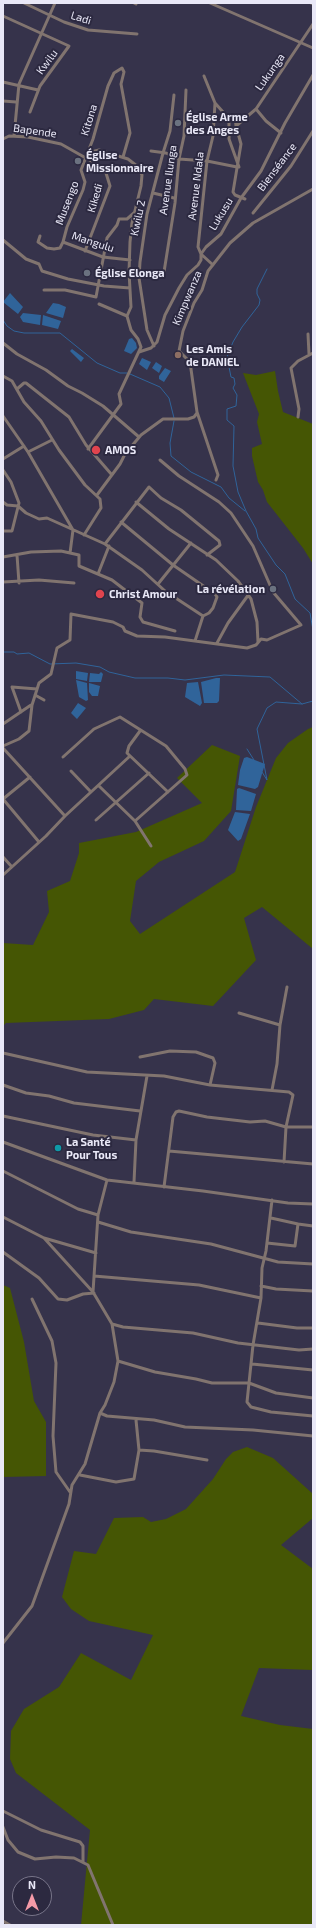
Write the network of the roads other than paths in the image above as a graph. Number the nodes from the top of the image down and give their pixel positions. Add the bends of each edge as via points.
1 (24, 3) edge
2 (55, 3) edge
3 (210, 3) edge
4 (222, 3) edge
5 (219, 8) junction
6 (48, 15) junction
7 (3, 16) edge
8 (313, 24) edge
9 (41, 34) junction
10 (137, 34) dead end
11 (302, 43) junction
12 (313, 48) edge
13 (313, 75) edge
14 (204, 76) dead end
15 (3, 82) edge
16 (19, 84) junction
17 (38, 90) junction
18 (186, 90) dead end
19 (174, 95) dead end
20 (3, 101) edge
21 (16, 102) junction
22 (215, 103) junction
23 (256, 108) junction
24 (30, 112) dead end
25 (235, 115) dead end
26 (236, 126) junction
27 (313, 131) edge
28 (280, 133) junction
29 (14, 136) junction
30 (3, 138) edge
31 (151, 152) dead end
32 (87, 153) junction
33 (163, 153) junction
34 (123, 157) junction
35 (86, 158) junction
36 (179, 159) junction
37 (208, 161) junction
38 (238, 167) junction
39 (82, 171) joint
40 (313, 190) edge
41 (153, 193) junction
42 (174, 198) junction
43 (243, 198) junction
44 (135, 212) junction
45 (253, 213) dead end
46 (40, 236) dead end
47 (3, 240) edge
48 (63, 242) junction
49 (86, 251) junction
50 (201, 254) junction
51 (103, 257) junction
52 (130, 260) junction
53 (213, 265) junction
54 (164, 272) dead end
55 (99, 284) junction
56 (130, 288) junction
57 (44, 290) dead end
58 (99, 304) dead end
59 (127, 316) junction
60 (308, 334) dead end
61 (3, 343) edge
62 (154, 346) junction
63 (139, 352) junction
64 (311, 353) edge
65 (3, 376) edge
66 (17, 389) junction
67 (197, 412) junction
68 (115, 415) junction
69 (3, 416) edge
70 (298, 417) dead end
71 (139, 437) junction
72 (52, 440) junction
73 (24, 446) junction
74 (88, 449) junction
75 (28, 452) junction
76 (3, 459) edge
77 (160, 460) dead end
78 (3, 470) edge
79 (112, 475) junction
80 (4, 476) edge
81 (216, 480) dead end
82 (97, 495) junction
83 (3, 502) edge
84 (136, 502) junction
85 (18, 506) junction
86 (121, 522) junction
87 (73, 530) junction
88 (3, 531) edge
89 (84, 535) junction
90 (191, 543) junction
91 (106, 544) junction
92 (110, 546) junction
93 (70, 553) junction
94 (17, 555) junction
95 (206, 555) junction
96 (3, 557) edge
97 (173, 565) junction
98 (98, 574) junction
99 (3, 582) edge
100 (20, 582) junction
101 (74, 583) dead end
102 (158, 584) junction
103 (248, 594) junction
104 (203, 616) junction
105 (175, 631) dead end
106 (195, 641) junction
107 (258, 642) junction
108 (217, 644) junction
109 (37, 689) junction
110 (35, 695) junction
111 (44, 700) dead end
112 (32, 705) junction
113 (21, 712) junction
114 (3, 724) edge
115 (140, 730) junction
116 (3, 747) edge
117 (130, 756) junction
118 (63, 757) dead end
119 (70, 771) dead end
120 (149, 773) junction
121 (30, 777) junction
122 (99, 786) junction
123 (91, 792) junction
124 (168, 792) junction
125 (3, 799) edge
126 (115, 802) junction
127 (65, 816) junction
128 (96, 820) dead end
129 (135, 822) junction
130 (39, 842) junction
131 (151, 846) dead end
132 (3, 857) edge
133 (12, 867) junction
134 (3, 875) edge
135 (287, 987) dead end
136 (238, 1013) dead end
137 (280, 1024) junction
138 (3, 1053) edge
139 (140, 1057) dead end
140 (147, 1076) junction
141 (3, 1085) edge
142 (210, 1085) junction
143 (272, 1090) junction
144 (140, 1111) junction
145 (3, 1116) edge
146 (286, 1127) junction
147 (313, 1127) edge
148 (136, 1140) junction
149 (3, 1142) edge
150 (169, 1151) junction
151 (284, 1162) junction
152 (313, 1164) edge
153 (3, 1171) edge
154 (107, 1180) junction
155 (134, 1182) junction
156 (164, 1186) junction
157 (272, 1200) junction
158 (313, 1204) edge
159 (98, 1215) junction
160 (3, 1217) edge
161 (271, 1218) junction
162 (98, 1222) junction
163 (298, 1224) junction
164 (313, 1226) edge
165 (44, 1238) junction
166 (267, 1243) junction
167 (3, 1252) edge
168 (96, 1253) junction
169 (263, 1258) junction
170 (313, 1264) edge
171 (94, 1276) junction
172 (261, 1286) junction
173 (313, 1291) edge
174 (94, 1293) junction
175 (261, 1298) junction
176 (32, 1299) dead end
177 (258, 1323) junction
178 (112, 1324) junction
179 (313, 1328) edge
180 (253, 1345) junction
181 (313, 1349) edge
182 (118, 1362) junction
183 (252, 1364) junction
184 (313, 1370) edge
185 (249, 1383) junction
186 (313, 1398) edge
187 (100, 1413) junction
188 (313, 1416) edge
189 (136, 1420) junction
190 (313, 1436) edge
191 (139, 1450) junction
192 (207, 1460) dead end
193 (80, 1474) junction
194 (70, 1493) junction
195 (3, 1643) edge
196 (3, 1811) edge
197 (3, 1827) edge
198 (83, 1862) junction
199 (3, 1921) edge
200 (10, 1925) edge
201 (113, 1925) edge

1 - 6 street, Ladi
2 - 6 street
3 - 5 street
4 - 5 street
5 - 11 street
6 - 9 street
6 - 10 street, Ladi via 88,30
7 - 9 street, Kwilu
8 - 11 street, Lukunga
9 - 16 street
9 - 17 street, Kwilu via 69,46
11 - 12 street
11 - 23 street, Lukunga
13 - 28 street, Lukusu
14 - 22 street
15 - 16 street
16 - 17 street
16 - 21 street
17 - 24 street, Kwilu
18 - 36 street, Avenue Ilunga via 184,136
19 - 33 street, Kwilu 2 via 170,131
20 - 21 street
21 - 29 street
22 - 37 street, Avenue Ndala
22 - 38 street via 229,124 229,139
23 - 26 street, Lukunga
23 - 28 street
25 - 26 street
26 - 38 street via 241,144
27 - 45 street, Bienséance via 291,166
28 - 43 street, Lukusu via 261,171
29 - 30 street, Bapende
29 - 35 street, Bapende via 61,144
31 - 33 street
32 - 34 street via 98,150
32 - 34 street, Kitona via 108,86 114,73 124,69 121,84 130,132
32 - 35 street, Kitona
33 - 36 street
33 - 41 street, Kwilu 2
34 - 44 street via 137,166 142,175
35 - 39 street, Kitona
35 - 49 street, Kikedi via 106,173 110,184
36 - 37 street
36 - 42 street, Avenue Ilunga
37 - 38 street
37 - 50 street, Avenue Ndala via 198,247
38 - 43 street via 234,192
39 - 48 street, Musengo via 85,186
40 - 53 street, Kimpwanza via 244,229
41 - 42 street
41 - 62 street, Kwilu 2 via 144,227 139,278 147,330
42 - 54 street, Avenue Ilunga
43 - 50 street, Lukusu via 221,234
44 - 51 street via 126,219 119,219 107,238
44 - 52 street
46 - 48 street, Mangulu via 38,242 47,248 60,248
47 - 55 street via 26,259 39,264 42,271 68,279
48 - 49 street, Mangulu
49 - 51 street, Mangulu
50 - 53 street
50 - 62 street, Lukusu via 201,260 187,275 165,315
51 - 52 street, Mangulu
51 - 55 street
52 - 56 street
53 - 67 street, Kimpwanza via 187,318 179,349 190,362
55 - 56 street
55 - 57 street via 96,297 65,290
56 - 59 street via 131,307
58 - 59 street
59 - 63 street via 132,332 140,342
60 - 64 street
61 - 68 street
62 - 63 street
63 - 68 street via 119,394 121,404
64 - 70 street via 292,364 291,368 299,409
65 - 66 street via 12,381
66 - 72 street
66 - 74 street via 26,383 68,416
67 - 71 street via 194,417 188,419 163,419
67 - 81 street, Kimpwanza via 218,475
68 - 71 street
68 - 74 street
69 - 73 street
71 - 79 street
72 - 75 street
72 - 82 street via 85,485
73 - 75 street
73 - 76 street
74 - 79 street
75 - 87 street
77 - 107 street via 231,513 253,546 273,592 301,625
78 - 80 street
79 - 82 street
80 - 85 street via 11,482
82 - 89 street via 101,500 101,508
83 - 85 street
84 - 86 street
84 - 90 street
84 - 95 street via 147,487 150,487 161,498 181,510 219,541 220,545
85 - 87 street via 39,519 47,518
85 - 88 street via 12,531
86 - 91 street
86 - 97 street
87 - 89 street
87 - 93 street
89 - 91 street
90 - 95 street
90 - 97 street
91 - 92 street
92 - 98 street
92 - 102 street
93 - 94 street via 31,552
93 - 98 street via 79,555 79,566
94 - 96 street
94 - 100 street
95 - 103 street via 216,560
97 - 102 street
97 - 104 street via 217,596 209,613
98 - 105 street via 112,580 142,603 140,617 143,622
99 - 100 street
100 - 101 street via 39,580
102 - 104 street
103 - 107 street via 256,615
103 - 108 street
104 - 106 street
106 - 108 street
106 - 109 street via 137,636 113,622 71,614 70,640 57,648 50,674 41,680
107 - 108 street via 248,648
109 - 110 street
109 - 113 street via 12,687
110 - 111 street
110 - 112 street
112 - 113 street
112 - 116 street via 30,731
113 - 114 street
115 - 117 street via 127,750
115 - 118 street via 120,717 94,729
115 - 124 street via 166,746 187,773 185,779
116 - 121 street
117 - 120 street
117 - 122 street
119 - 123 street
120 - 124 street
120 - 126 street
121 - 125 street
121 - 127 street
122 - 123 street
122 - 126 street
123 - 127 street
124 - 129 street
125 - 130 street
126 - 128 street
126 - 129 street
127 - 130 street
129 - 131 street
130 - 133 street
132 - 133 street
133 - 134 street
135 - 137 street
136 - 137 street
137 - 143 street
138 - 140 street via 87,1072
139 - 142 street via 170,1051 196,1052 213,1058
140 - 142 street via 164,1076
140 - 144 street
141 - 144 street via 26,1093 74,1103
142 - 143 street
143 - 146 street via 292,1093
144 - 148 street
145 - 148 street via 93,1135
146 - 147 street
146 - 150 street via 265,1121 250,1122 207,1117 179,1111 173,1117
146 - 151 street
148 - 155 street
149 - 154 street
150 - 151 street
150 - 156 street
151 - 152 street
153 - 159 street via 78,1209
154 - 155 street
154 - 159 street
155 - 156 street
156 - 157 street
157 - 158 street
157 - 161 street
159 - 162 street
160 - 165 street
161 - 163 street
161 - 166 street
162 - 168 street
162 - 169 street via 131,1232 212,1244
163 - 164 street
163 - 166 street via 295,1246
165 - 168 street
165 - 174 street
166 - 169 street
167 - 174 street via 39,1278 58,1299 67,1300
168 - 171 street
169 - 170 street via 278,1262
169 - 172 street
171 - 174 street
171 - 175 street via 199,1285
172 - 173 street
172 - 175 street
174 - 178 street
175 - 177 street
176 - 194 street via 52,1341 56,1363 53,1436 56,1472
177 - 179 street
177 - 180 street
178 - 180 street via 193,1333
178 - 182 street
180 - 181 street
180 - 183 street
182 - 185 street via 212,1383
182 - 187 street via 114,1382
183 - 184 street
183 - 185 street
185 - 186 street via 276,1393
185 - 188 street via 247,1402 251,1407
187 - 189 street
187 - 193 street via 90,1450
189 - 190 street via 154,1420 185,1427
189 - 191 street
191 - 192 street
191 - 193 street via 134,1479 116,1482
193 - 194 street
194 - 195 street via 32,1606
196 - 198 street via 41,1830 80,1842 83,1846
197 - 198 street via 8,1840 18,1852 35,1859 74,1858
198 - 201 street via 88,1865 96,1881
199 - 200 street

